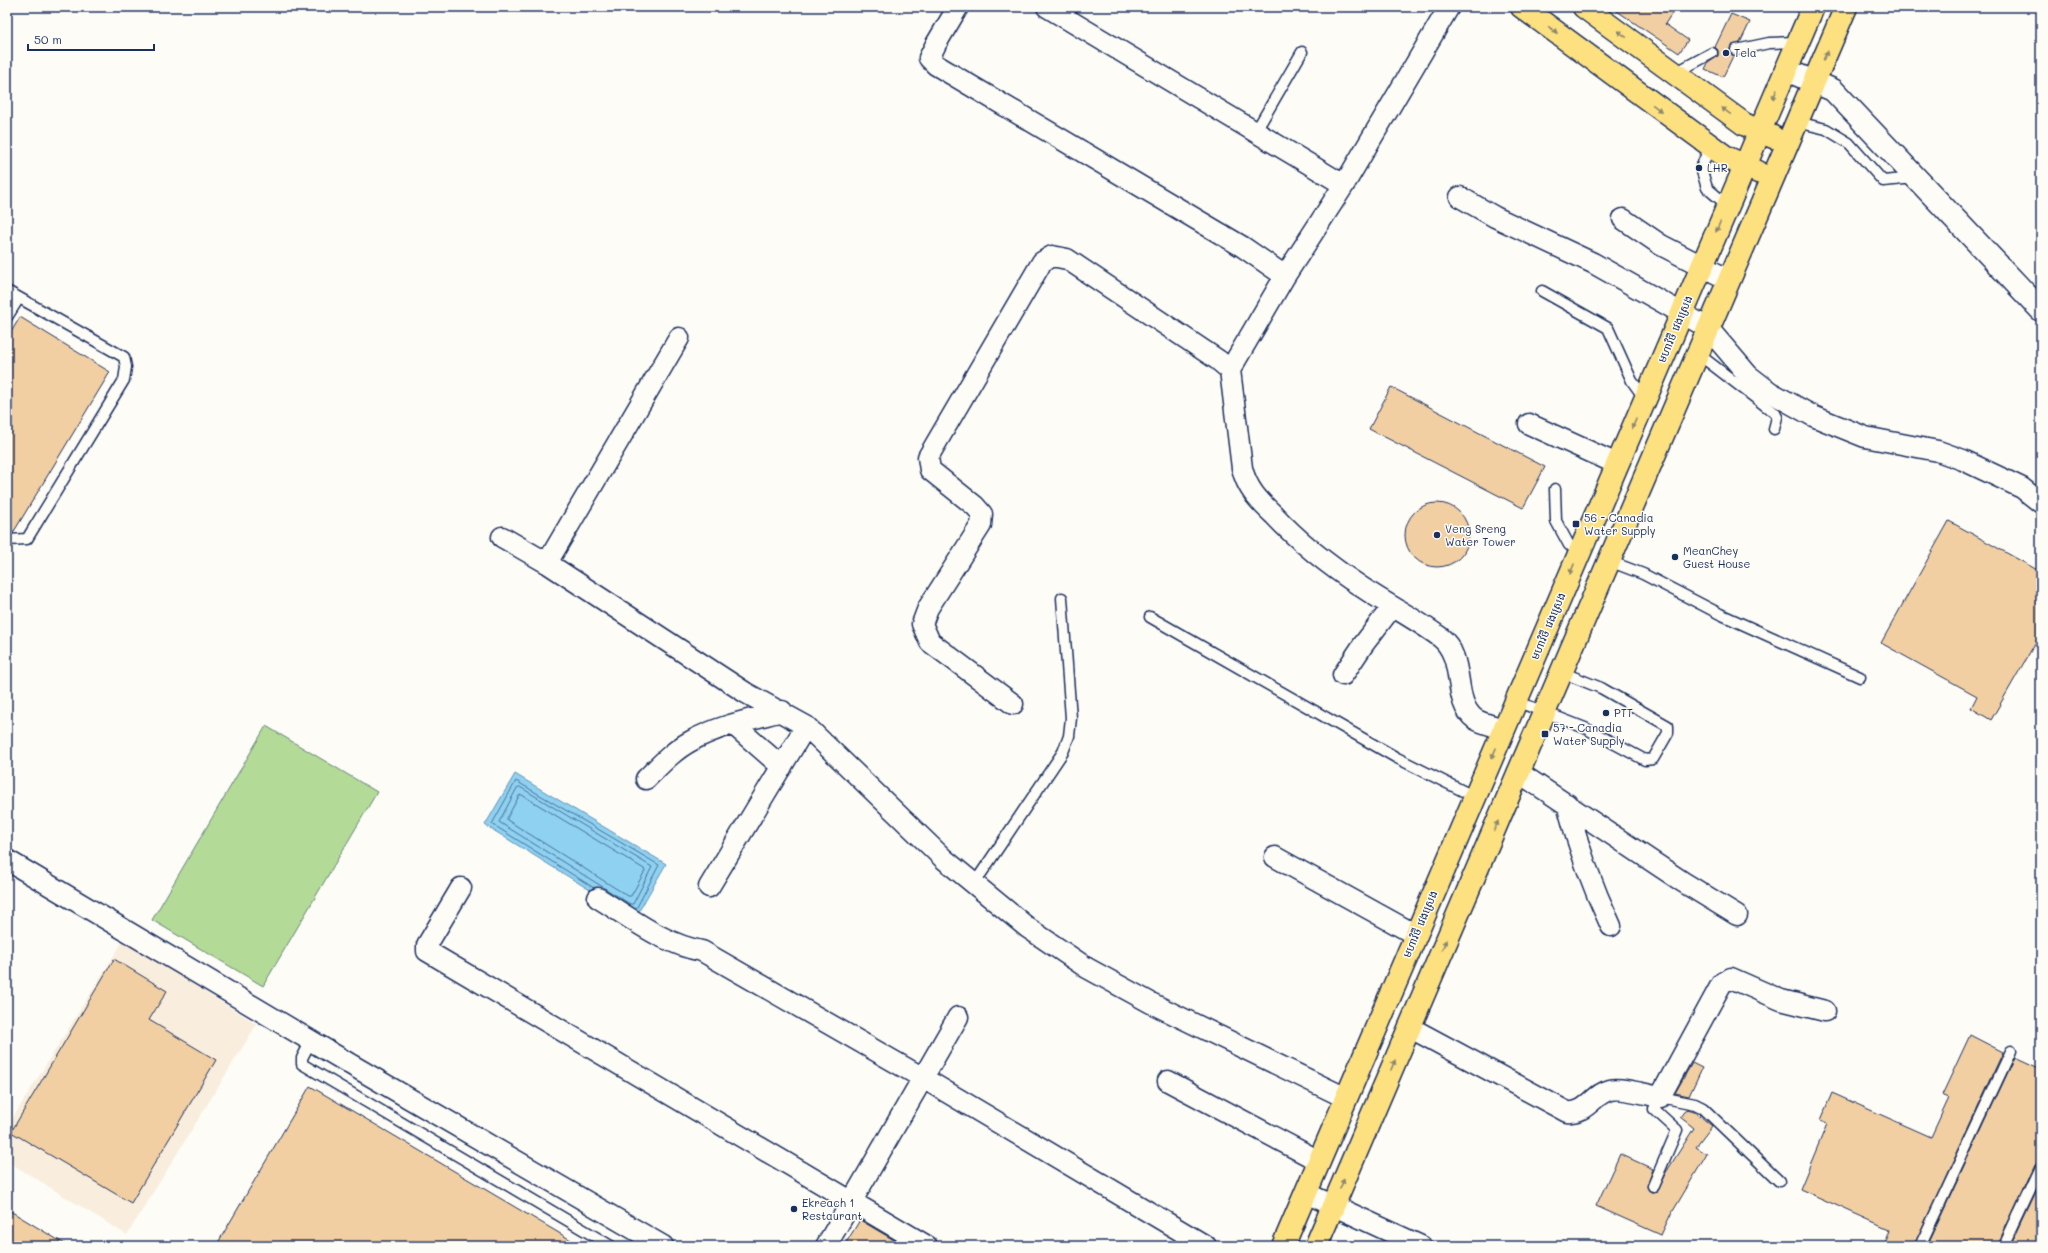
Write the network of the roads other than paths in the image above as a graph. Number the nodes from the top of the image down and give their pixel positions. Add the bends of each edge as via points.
1 (958, 7) edge
2 (1047, 7) edge
3 (1449, 7) edge
4 (1522, 7) edge
5 (1584, 7) edge
6 (1813, 7) edge
7 (1846, 7) edge
8 (1798, 42) junction
9 (1736, 50) dead end
10 (1302, 52) dead end
11 (1712, 53) dead end
12 (1786, 70) junction
13 (1675, 73) junction
14 (1814, 82) junction
15 (1797, 122) junction
16 (1256, 131) junction
17 (1760, 131) junction
18 (1787, 143) junction
19 (1710, 146) junction
20 (1745, 166) junction
21 (1772, 178) junction
22 (1916, 178) junction
23 (1344, 185) junction
24 (1460, 197) dead end
25 (1728, 206) junction
26 (1623, 219) dead end
27 (1701, 267) junction
28 (1285, 276) junction
29 (1728, 280) junction
30 (7, 291) edge
31 (1542, 291) dead end
32 (19, 298) junction
33 (2041, 310) edge
34 (1682, 313) junction
35 (7, 317) edge
36 (1708, 328) junction
37 (679, 338) dead end
38 (1697, 353) junction
39 (1230, 370) junction
40 (1645, 399) junction
41 (1529, 424) dead end
42 (1774, 429) dead end
43 (1617, 464) junction
44 (1555, 489) dead end
45 (2041, 503) edge
46 (502, 537) dead end
47 (7, 540) edge
48 (1581, 550) junction
49 (1609, 561) junction
50 (547, 563) junction
51 (1062, 598) dead end
52 (1392, 607) junction
53 (1150, 617) dead end
54 (1561, 672) junction
55 (1343, 675) dead end
56 (1860, 677) dead end
57 (1516, 701) junction
58 (1013, 704) dead end
59 (782, 711) junction
60 (1544, 712) junction
61 (734, 725) junction
62 (806, 726) junction
63 (1504, 729) junction
64 (782, 767) junction
65 (1518, 772) junction
66 (646, 779) dead end
67 (1475, 797) junction
68 (1567, 804) junction
69 (1275, 858) dead end
70 (7, 860) edge
71 (974, 884) junction
72 (709, 887) dead end
73 (461, 888) dead end
74 (598, 898) dead end
75 (1737, 915) dead end
76 (1611, 926) dead end
77 (1416, 935) junction
78 (1825, 1011) dead end
79 (958, 1017) dead end
80 (1409, 1027) junction
81 (311, 1041) junction
82 (2011, 1051) dead end
83 (923, 1078) junction
84 (1168, 1081) dead end
85 (1660, 1096) junction
86 (1346, 1098) junction
87 (1319, 1161) junction
88 (2041, 1167) edge
89 (1779, 1181) dead end
90 (1653, 1186) dead end
91 (1306, 1193) junction
92 (850, 1202) junction
93 (1333, 1206) junction
94 (611, 1246) edge
95 (663, 1246) edge
96 (826, 1246) edge
97 (927, 1246) edge
98 (1206, 1246) edge
99 (1283, 1246) edge
100 (1316, 1246) edge
101 (1421, 1246) edge
102 (1920, 1246) edge
103 (2004, 1246) edge

1 - 28 street via 929,58 936,65 1243,247
2 - 16 street
3 - 23 street
4 -> 19 main road
13 -> 5 main road
6 - 8 main road, មហាវិថី វេងស្រេង
14 -> 7 main road
8 - 9 lane via 1769,43
8 - 12 main road, មហាវិថី វេងស្រេង
10 - 16 lane
11 - 13 lane
12 - 14 street
12 -> 17 main road, មហាវិថី វេងស្រេង
17 -> 13 main road via 1744,124
14 - 15 main road
14 - 22 street via 1833,90
15 - 18 main road
15 - 22 lane via 1826,129 1849,143 1883,181
16 - 23 street
17 - 18 main road
17 - 20 main road, មហាវិថី វេងស្រេង
18 - 21 main road
19 - 20 main road via 1726,158
19 - 25 lane via 1701,168 1707,188
20 - 21 main road
20 - 25 main road, មហាវិថី វេងស្រេង
21 - 29 main road
22 - 33 street
23 - 28 street
24 - 34 street via 1495,217 1593,263
25 -> 27 main road, មហាវិថី វេងស្រេង
26 - 27 street via 1661,245
27 - 29 street
27 - 34 main road, មហាវិថី វេងស្រេង
28 - 39 street
29 - 36 main road
30 - 32 lane
31 - 40 lane via 1608,328 1632,381
32 - 35 lane
32 - 47 lane via 124,357 126,367 124,380 27,539 9,542
34 - 36 street
34 - 40 main road, មហាវិថី វេងស្រេង
36 - 38 main road
36 - 45 street via 1748,375 1770,392 1813,416 1865,437 1938,451 1963,460 2022,488
37 - 50 street
38 - 42 lane via 1775,413 1777,417
38 - 49 main road
39 - 52 street via 1242,468 1245,481 1252,492 1296,538 1362,588
39 - 58 street via 1067,259 1052,256 1042,262 928,458 930,470 974,506 982,514 982,520 928,608 922,624 930,642
40 -> 43 main road, មហាវិថី វេងស្រេង
41 - 43 street
43 - 48 main road, មហាវិថី វេងស្រេង
44 - 48 lane via 1556,521 1569,546
46 - 50 street
48 -> 57 main road, មហាវិថី វេងស្រេង
49 - 54 main road
49 - 56 lane via 1643,574 1720,614
50 - 59 street via 746,693
51 - 71 lane via 1071,718 1069,736 1063,752
52 - 55 street
52 - 63 street via 1441,638 1452,651 1457,663 1467,709 1476,719
53 - 67 lane via 1397,758
54 - 60 main road
54 - 60 lane via 1601,688 1663,722 1668,726 1668,733 1653,759 1649,761 1585,728
57 - 60 lane
57 - 63 main road, មហាវិថី វេងស្រេង
59 - 61 street
59 - 62 street
60 - 65 main road
61 - 64 street
61 - 66 street via 714,730 690,741
62 - 64 street
62 - 71 street via 944,859
63 -> 67 main road, មហាវិថី វេងស្រេង
64 - 72 street
65 - 68 street
80 -> 65 main road
67 - 77 main road, មហាវិថី វេងស្រេង
68 - 75 street
68 - 76 street via 1578,846
69 - 77 street
70 - 81 street
71 - 86 street via 1028,928 1087,968 1151,1003
73 - 92 street via 427,945 427,951
74 - 83 street via 659,936 675,944 702,951
77 - 86 main road, មហាវិថី វេងស្រេង
78 - 85 street via 1781,1000 1731,978 1726,979
79 - 83 street
80 - 85 street via 1567,1112 1573,1113 1583,1109 1613,1089
93 -> 80 main road
81 - 94 lane via 302,1058 302,1064
81 - 95 street
82 - 102 lane
83 - 92 street
83 - 98 street
84 - 87 street
85 - 89 lane via 1703,1108
85 - 90 lane via 1654,1109 1677,1130
86 - 87 main road, មហាវិថី វេងស្រេង
87 - 91 main road, មហាវិថី វេងស្រេង
88 - 103 lane
91 - 93 street
91 - 99 main road, មហាវិថី វេងស្រេង
92 - 96 street
92 - 97 street
93 - 100 main road
93 - 101 street

